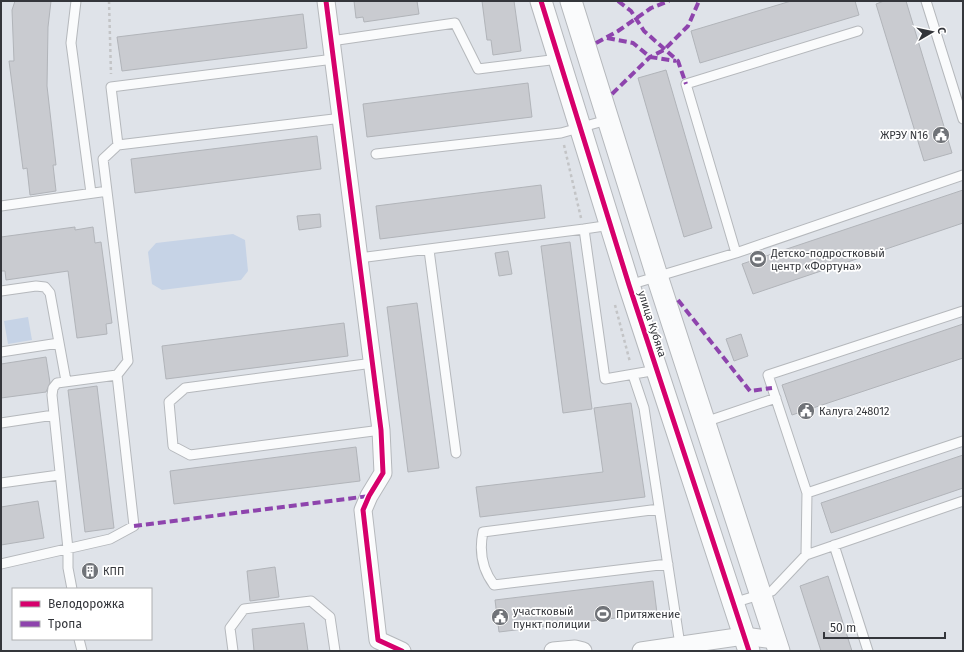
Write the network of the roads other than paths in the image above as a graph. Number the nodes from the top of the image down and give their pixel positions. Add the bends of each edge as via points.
1 (76, 1) edge
2 (326, 1) edge
3 (541, 1) edge
4 (571, 1) edge
5 (926, 1) edge
6 (858, 31) dead end
7 (331, 41) junction
8 (334, 59) junction
9 (559, 59) junction
10 (342, 118) junction
11 (963, 119) edge
12 (607, 120) junction
13 (580, 127) junction
14 (118, 145) junction
15 (376, 154) dead end
16 (963, 175) edge
17 (101, 192) dead end
18 (91, 193) junction
19 (1, 206) edge
20 (611, 225) junction
21 (584, 229) junction
22 (429, 250) junction
23 (736, 252) junction
24 (359, 258) junction
25 (657, 276) junction
26 (630, 285) junction
27 (1, 291) edge
28 (963, 311) edge
29 (60, 343) junction
30 (1, 352) edge
31 (373, 363) junction
32 (657, 370) junction
33 (117, 374) junction
34 (633, 374) junction
35 (66, 381) junction
36 (776, 398) junction
37 (54, 415) junction
38 (705, 422) junction
39 (1, 423) edge
40 (381, 430) junction
41 (963, 441) edge
42 (456, 452) dead end
43 (59, 475) junction
44 (1, 483) edge
45 (807, 493) junction
46 (963, 501) edge
47 (659, 509) junction
48 (834, 545) junction
49 (68, 549) junction
50 (806, 555) junction
51 (1, 564) edge
52 (668, 564) junction
53 (72, 588) edge
54 (761, 595) junction
55 (733, 603) junction
56 (79, 640) edge
57 (746, 644) edge
58 (680, 645) junction
59 (777, 645) edge
60 (703, 647) edge
61 (82, 651) edge
62 (233, 651) edge
63 (335, 651) edge
64 (402, 651) edge
65 (553, 651) edge
66 (583, 651) edge
67 (641, 651) edge
68 (868, 651) edge

1 - 18 lane via 71,43
2 - 7 street
3 - 9 street, улица Кубяка
4 - 12 street, улица Кубяка
5 - 11 lane
6 - 23 lane via 686,84
7 - 8 street
7 - 9 lane via 455,23 478,69
8 - 10 street
8 - 14 lane via 111,87
9 - 13 street, улица Кубяка
10 - 14 lane
10 - 24 street
12 - 13 lane
12 - 25 street, улица Кубяка
13 - 15 lane via 561,133
13 - 20 street, улица Кубяка
14 - 33 lane via 103,159 128,361
16 - 23 lane
17 - 18 lane
18 - 19 lane
20 - 21 lane
20 - 26 street, улица Кубяка
21 - 22 lane
21 - 34 lane via 605,379
22 - 24 lane
22 - 42 lane
23 - 25 lane
24 - 31 street
25 - 26 lane
25 - 38 street, улица Кубяка
26 - 32 street, улица Кубяка
27 - 29 lane via 45,287 50,293
28 - 36 lane via 768,375
29 - 30 lane
29 - 35 lane
31 - 40 street
31 - 40 lane via 185,388 169,402 173,446 190,455
32 - 34 lane
32 - 55 street, улица Кубяка
33 - 35 lane
33 - 49 lane via 134,526 110,539
34 - 47 lane via 644,408
35 - 37 lane via 57,382 53,388
36 - 38 lane
36 - 45 lane
37 - 39 lane
37 - 43 lane
38 - 54 street, улица Кубяка
40 - 64 street via 383,473 363,510 378,640
41 - 45 lane
43 - 44 lane
43 - 49 lane
45 - 50 lane
46 - 48 lane
47 - 52 lane
47 - 52 lane via 483,532 480,547 487,575 494,585
48 - 50 lane
48 - 68 lane
49 - 51 lane
49 - 53 lane
50 - 54 lane via 772,591
52 - 58 lane
54 - 55 lane
54 - 59 street, улица Кубяка
55 - 57 street, улица Кубяка
56 - 61 lane
57 - 59 street
57 - 60 street
58 - 60 street
58 - 67 street
62 - 63 lane via 230,628 244,609 310,601 330,617
65 - 66 street

